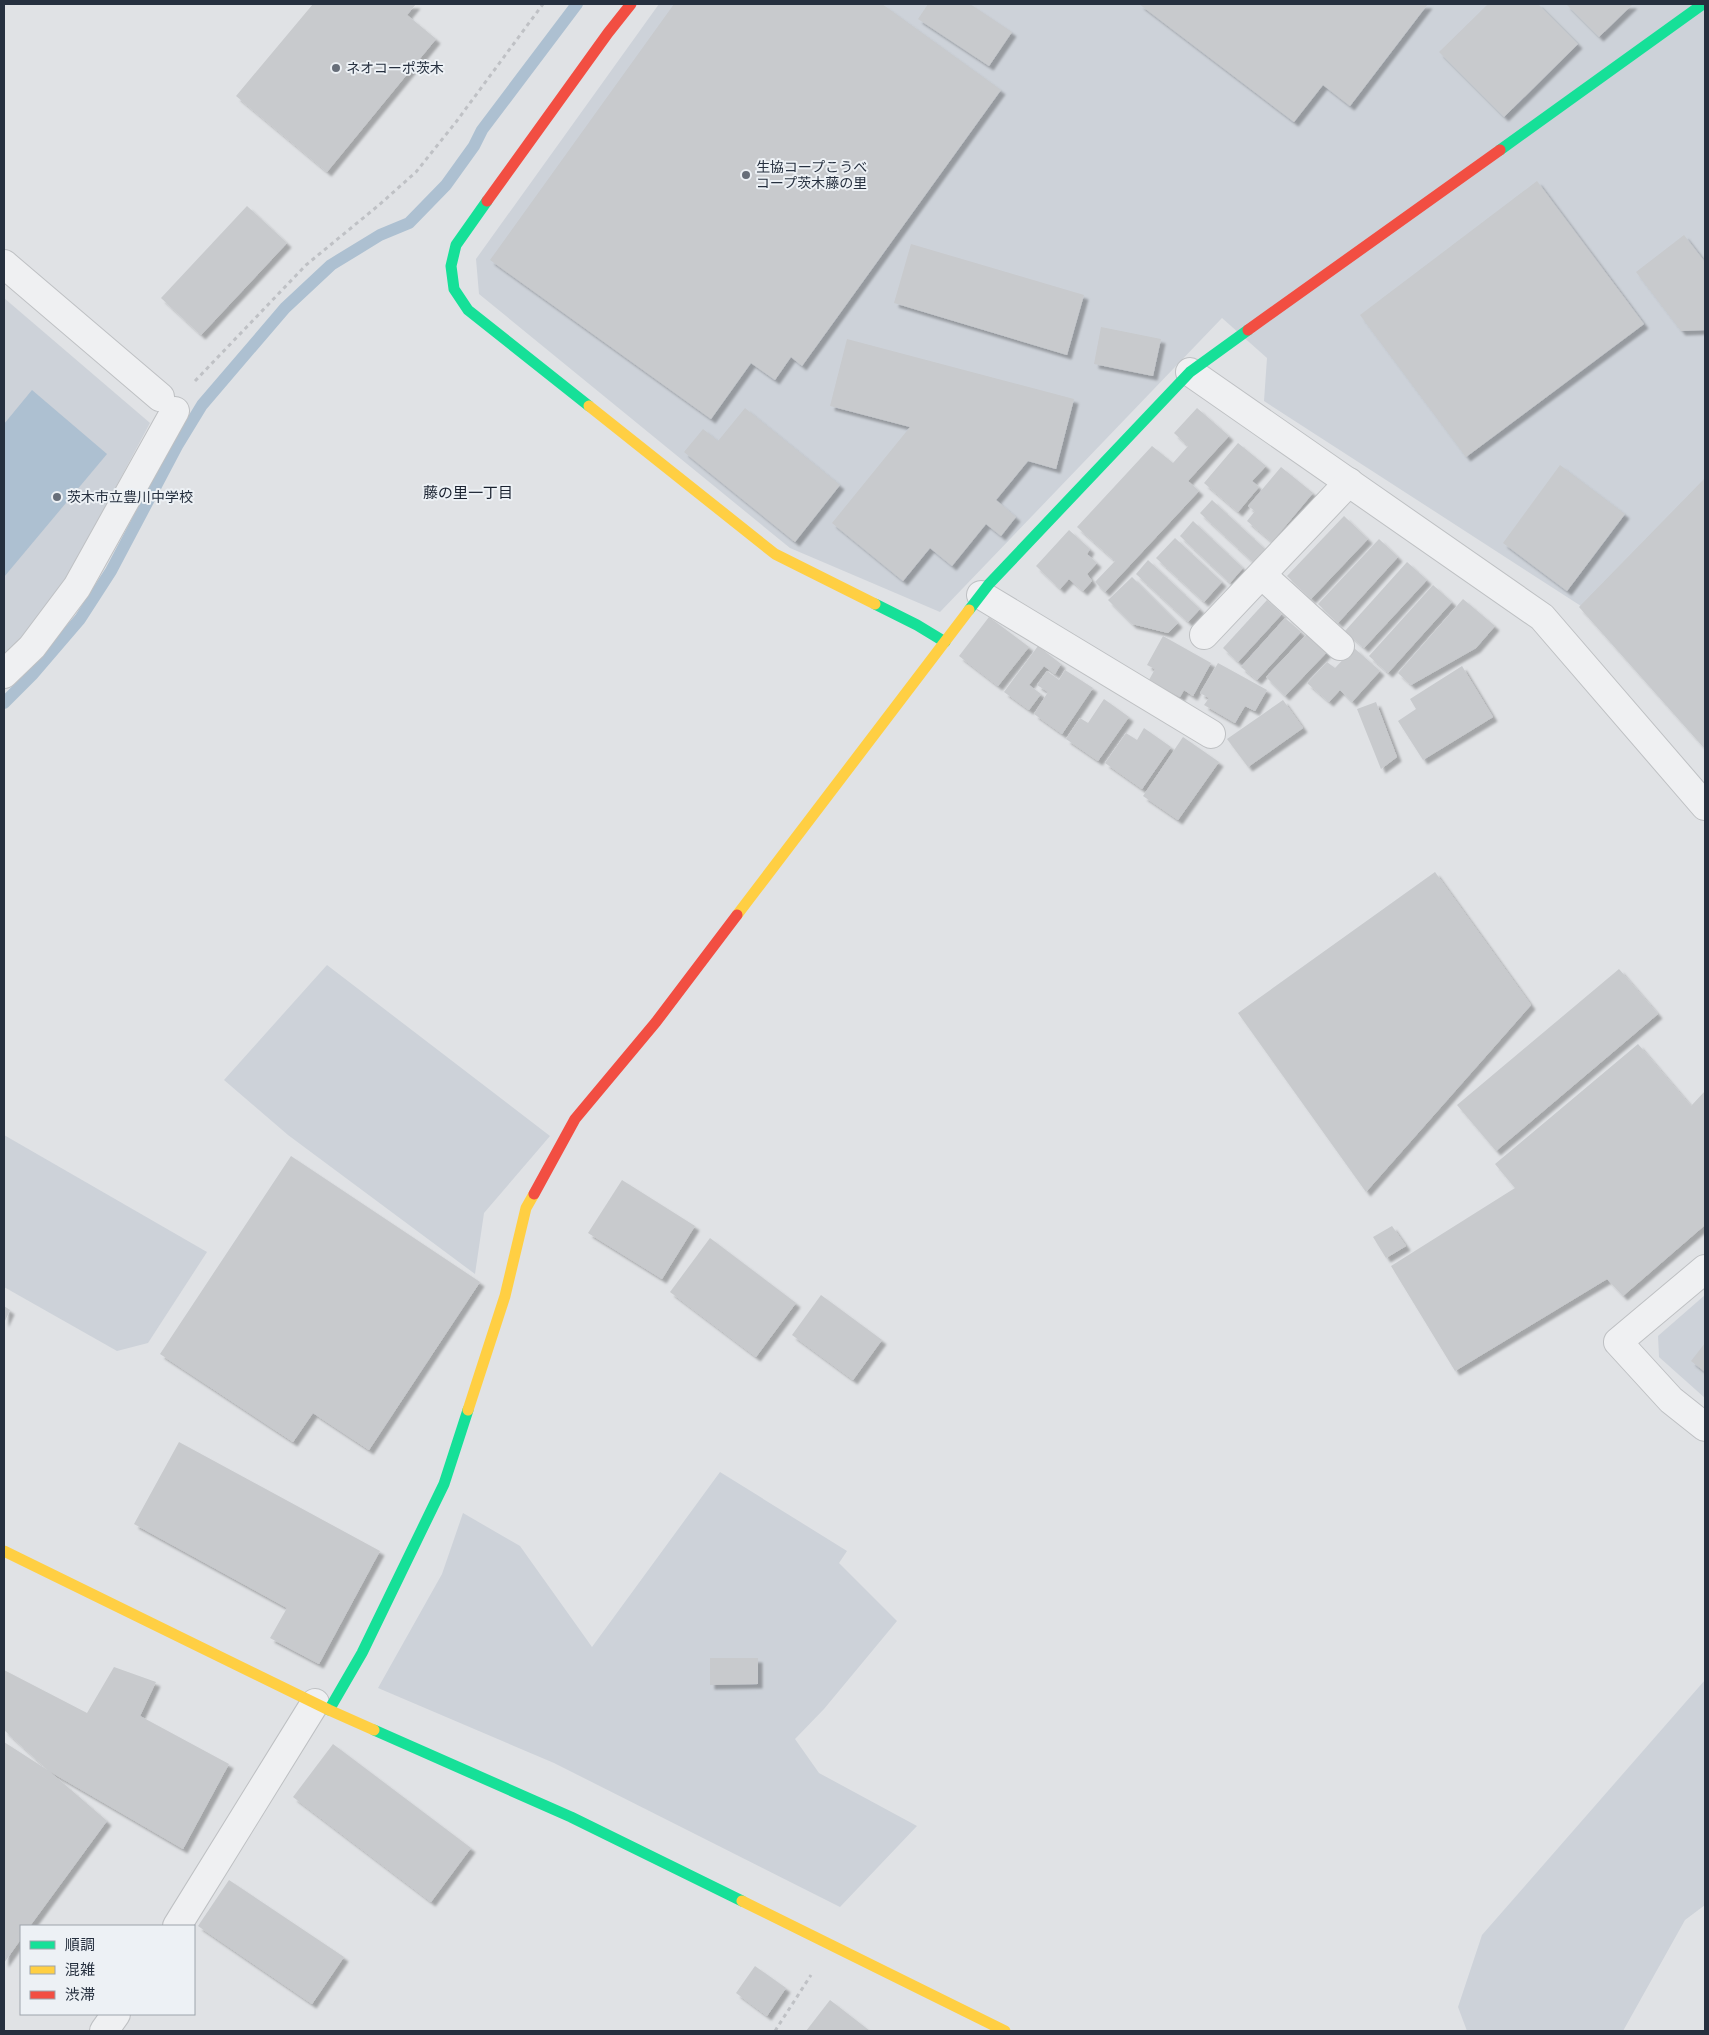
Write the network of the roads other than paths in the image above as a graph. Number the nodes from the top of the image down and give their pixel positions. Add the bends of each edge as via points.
1 (631, 4) edge
2 (1703, 4) edge
3 (4, 264) edge
4 (1190, 372) junction
5 (1349, 482) junction
6 (1262, 575) junction
7 (981, 595) junction
8 (1204, 636) dead end
9 (945, 642) junction
10 (1340, 646) dead end
11 (4, 674) edge
12 (1211, 734) dead end
13 (1705, 806) edge
14 (1705, 1269) edge
15 (1705, 1427) edge
16 (4, 1550) edge
17 (322, 1707) junction
18 (178, 1925) edge
19 (115, 2015) edge
20 (104, 2031) edge
21 (1005, 2031) edge

1 - 9 street via 456,245 451,266 454,288 468,310 775,554
2 - 4 street
3 - 11 street via 167,404 77,588 32,647
4 - 5 street
4 - 7 street
5 - 6 street
5 - 13 street via 1542,617
6 - 8 street
6 - 10 street
7 - 9 street
7 - 12 street
9 - 17 street via 656,1022 575,1119 526,1208 505,1296 444,1484 362,1654
14 - 15 street via 1618,1342 1671,1400
16 - 17 street
17 - 18 street
17 - 21 street via 570,1817
19 - 20 street

